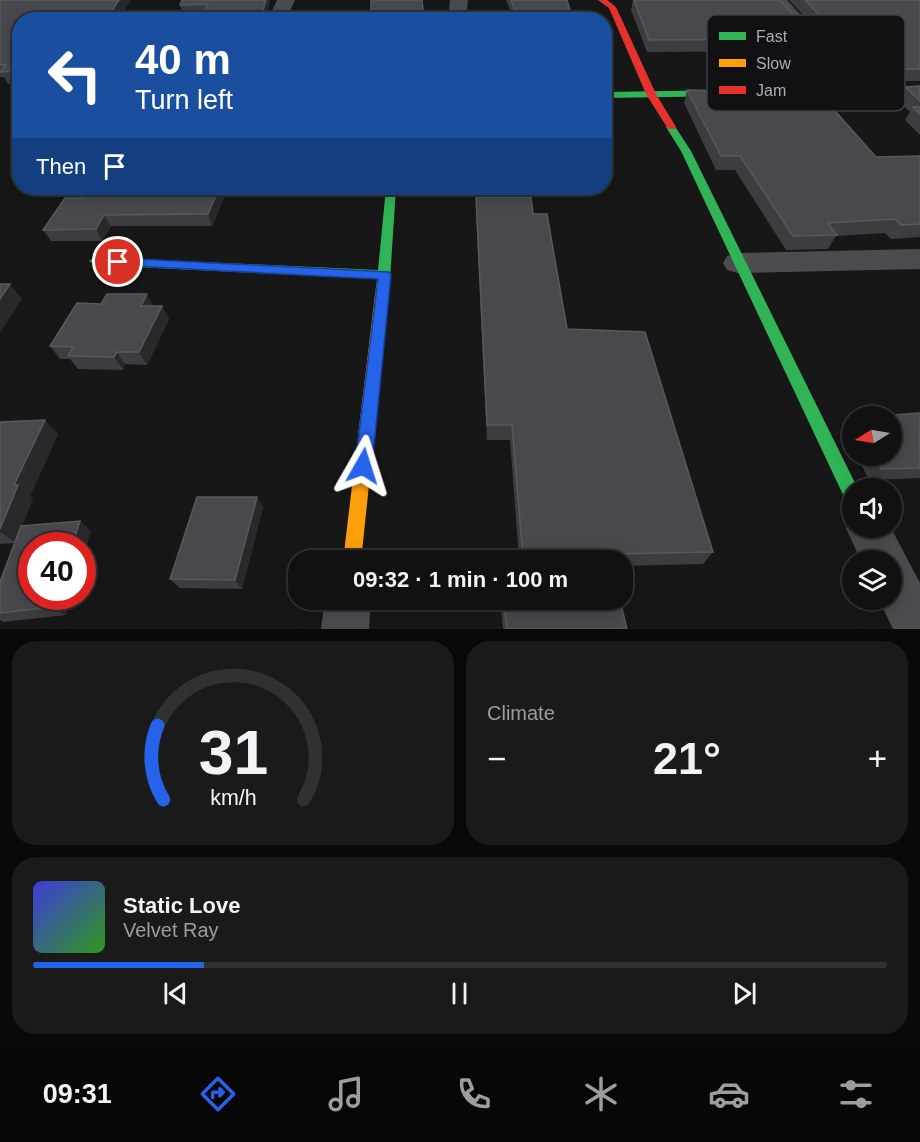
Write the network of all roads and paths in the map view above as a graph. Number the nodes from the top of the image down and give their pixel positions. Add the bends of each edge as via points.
1 (602, 0) edge
2 (777, 0) edge
3 (790, 15) edge
4 (707, 93) edge
5 (651, 94) junction
6 (612, 95) edge
7 (390, 195) edge
8 (920, 259) edge
9 (95, 261) dead end
10 (738, 263) junction
11 (384, 275) junction
12 (844, 478) edge
13 (353, 550) edge
14 (902, 596) edge
15 (347, 610) edge
16 (345, 629) edge
17 (918, 629) edge

1 - 5 street via 612,7
2 - 3 street
4 - 5 street
5 - 6 street
5 - 10 street via 686,151
7 - 11 street
8 - 10 street
9 - 11 street
10 - 12 street
11 - 13 street
14 - 17 street
15 - 16 street

